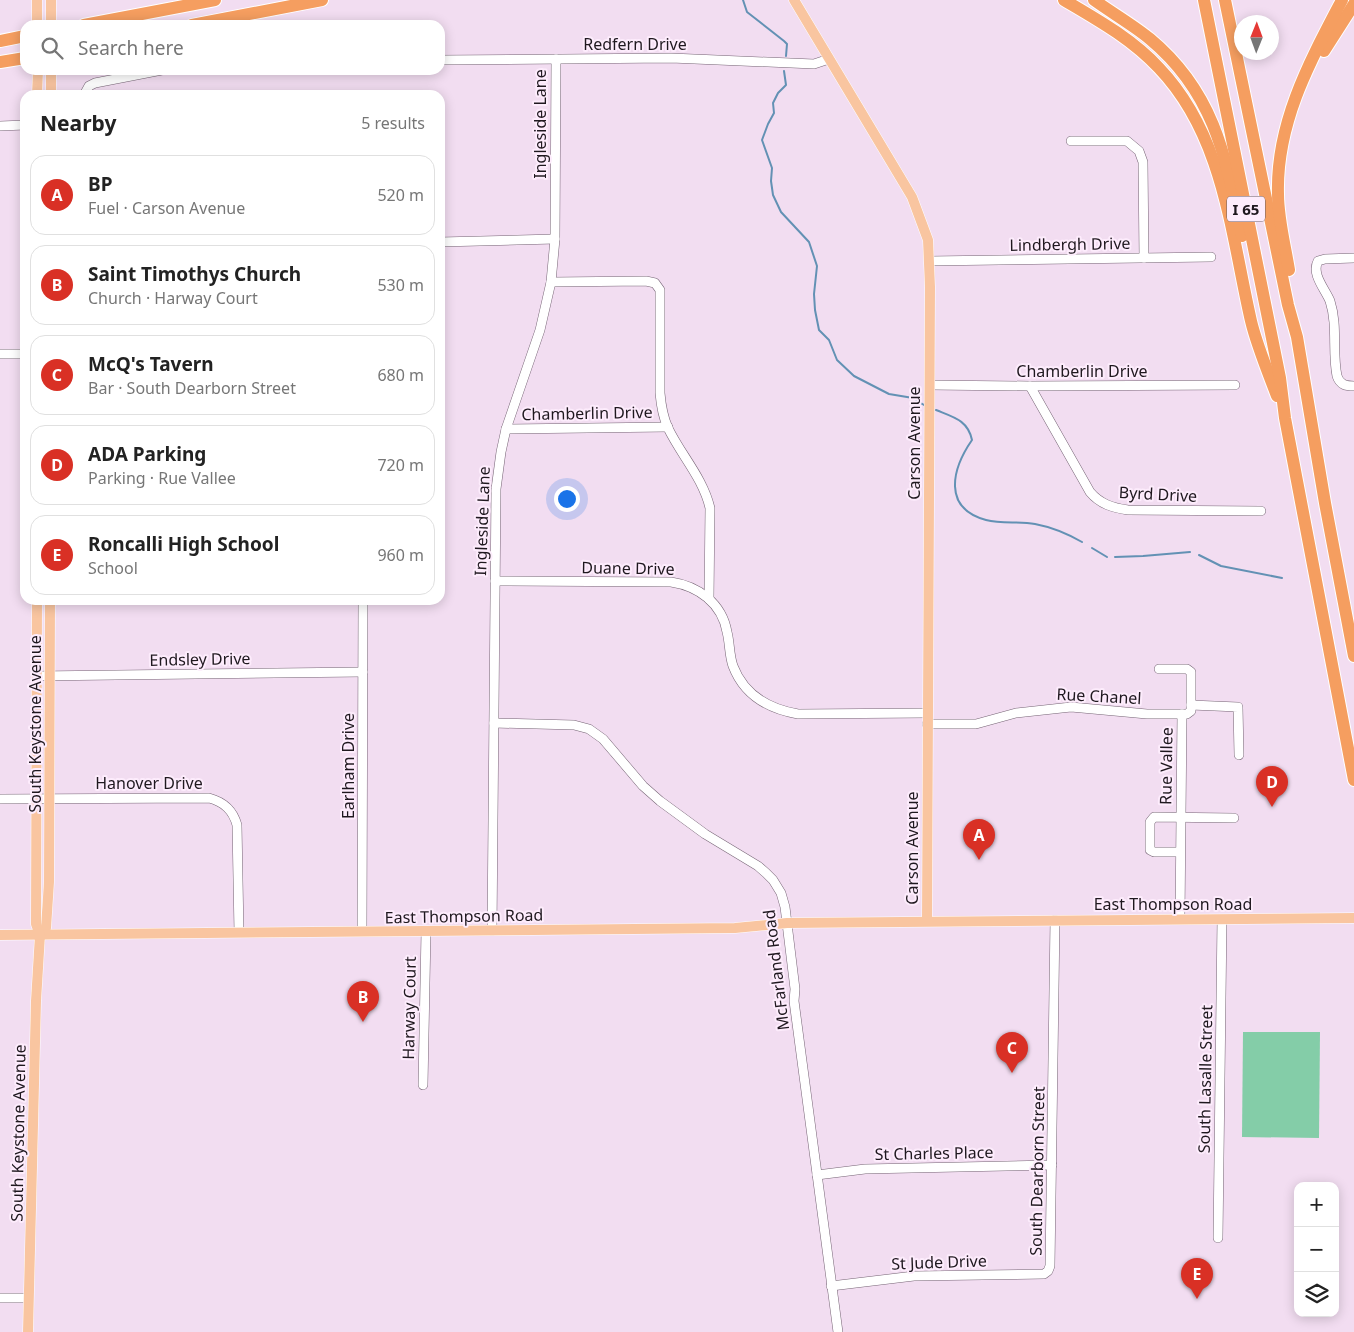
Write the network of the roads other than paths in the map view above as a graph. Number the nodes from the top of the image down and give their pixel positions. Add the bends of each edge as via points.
1 (215, 0) edge
2 (322, 0) edge
3 (794, 0) edge
4 (1064, 0) edge
5 (1094, 0) edge
6 (1204, 0) edge
7 (1226, 0) edge
8 (1342, 0) edge
9 (51, 4) edge
10 (1354, 4) edge
11 (37, 5) edge
12 (37, 20) edge
13 (51, 20) edge
14 (110, 20) edge
15 (218, 20) edge
16 (20, 37) edge
17 (0, 41) edge
18 (20, 59) edge
19 (556, 59) junction
20 (829, 59) junction
21 (445, 60) edge
22 (0, 62) edge
23 (38, 75) edge
24 (51, 75) edge
25 (136, 75) edge
26 (38, 90) edge
27 (51, 90) edge
28 (87, 90) edge
29 (1296, 96) junction
30 (20, 125) edge
31 (0, 126) edge
32 (1071, 141) dead end
33 (555, 239) junction
34 (445, 242) edge
35 (1211, 256) dead end
36 (1144, 258) junction
37 (1354, 258) edge
38 (929, 261) junction
39 (551, 282) junction
40 (1296, 336) junction
41 (0, 354) edge
42 (20, 354) edge
43 (1265, 363) junction
44 (930, 385) junction
45 (1235, 385) dead end
46 (1030, 386) junction
47 (1354, 386) edge
48 (1285, 418) junction
49 (668, 427) junction
50 (506, 429) junction
51 (1262, 511) dead end
52 (495, 580) junction
53 (709, 599) junction
54 (37, 605) edge
55 (50, 605) edge
56 (363, 605) edge
57 (1354, 656) edge
58 (1159, 669) dead end
59 (363, 672) junction
60 (50, 675) junction
61 (36, 676) junction
62 (1191, 705) junction
63 (927, 713) junction
64 (1182, 714) junction
65 (494, 723) junction
66 (927, 724) junction
67 (1238, 755) dead end
68 (1354, 780) edge
69 (0, 799) edge
70 (36, 799) junction
71 (49, 799) junction
72 (1181, 817) junction
73 (1234, 818) dead end
74 (1180, 852) junction
75 (1354, 918) edge
76 (1222, 919) junction
77 (1055, 920) junction
78 (1180, 920) junction
79 (927, 921) junction
80 (787, 924) junction
81 (492, 931) junction
82 (362, 932) junction
83 (426, 932) junction
84 (239, 933) junction
85 (0, 935) edge
86 (40, 935) junction
87 (423, 1085) dead end
88 (1052, 1165) junction
89 (817, 1175) junction
90 (1218, 1238) dead end
91 (1048, 1272) joint
92 (831, 1286) junction
93 (0, 1298) edge
94 (29, 1298) junction
95 (28, 1332) edge
96 (838, 1332) edge

1 - 14 highway
2 - 15 highway
3 - 20 main road, Carson Avenue
4 - 43 highway via 1142,51 1174,86 1195,118 1217,170 1251,323
5 - 43 highway via 1164,52 1189,80 1209,115 1229,174
6 - 48 highway, I 65 via 1280,378
7 - 40 highway, I 65
8 - 29 highway
9 - 13 main road
10 - 29 highway
11 - 12 main road
16 - 17 highway
18 - 22 highway
19 - 20 street, Redfern Drive via 671,58 814,64
19 - 21 street, Redfern Drive
19 - 33 street, Ingleside Lane
20 - 38 main road, Carson Avenue via 912,197 928,240
23 - 26 main road
24 - 27 main road
25 - 28 street via 95,83
29 - 40 highway via 1281,145 1278,195 1296,304
30 - 31 street
32 - 36 street via 1127,141 1139,151 1143,162
33 - 34 street
33 - 39 street, Ingleside Lane
35 - 36 street, Lindbergh Drive
36 - 38 street, Lindbergh Drive
37 - 47 street via 1324,258 1316,266 1333,315 1337,376 1340,383
38 - 44 main road, Carson Avenue
39 - 49 street via 646,280 656,285 661,295 660,394
39 - 50 street, Ingleside Lane via 540,330
40 - 57 highway, I 65
41 - 42 street
43 - 48 highway
44 - 46 street, Chamberlin Drive
44 - 63 main road, Carson Avenue
45 - 46 street, Chamberlin Drive
46 - 51 street, Byrd Drive via 1090,492 1105,504 1128,510
48 - 68 highway, I 65
49 - 50 street, Chamberlin Drive
49 - 53 street via 703,486 708,502
50 - 52 street, Ingleside Lane via 496,489
52 - 53 street, Duane Drive via 670,582 693,588
52 - 65 street, Ingleside Lane
53 - 63 street, Duane Drive via 725,623 730,656 737,675 753,695 766,704 798,714
54 - 61 main road, South Keystone Avenue
55 - 60 main road, South Keystone Avenue
56 - 59 street, Earlham Drive
58 - 62 street via 1187,669 1191,672
59 - 60 street, Endsley Drive
59 - 82 street, Earlham Drive
60 - 61 street, Endsley Drive
60 - 71 main road, South Keystone Avenue
61 - 70 main road, South Keystone Avenue
62 - 64 street via 1191,711
62 - 67 street via 1238,706
63 - 66 main road, Carson Avenue
64 - 66 street, Rue Chanel via 1061,707 1016,713 976,724
64 - 72 street, Rue Vallee
65 - 80 street, McFarland Road via 574,724 598,734 660,801 705,834 758,866 773,880 781,893
65 - 81 street, Ingleside Lane
66 - 79 main road, Carson Avenue
69 - 70 street, Hanover Drive
70 - 71 street, Hanover Drive
70 - 86 main road, South Keystone Avenue via 36,924
71 - 84 street, Hanover Drive via 209,798 225,805 238,828
71 - 86 main road, South Keystone Avenue via 48,910 46,928
72 - 73 street, Rue Vallee
72 - 74 street, Rue Vallee
72 - 74 street, Rue Vallee via 1151,819 1149,847 1154,852
74 - 78 street, Rue Vallee
75 - 76 main road, East Thompson Road
76 - 78 main road, East Thompson Road
76 - 90 street, South Lasalle Street
77 - 78 main road, East Thompson Road
77 - 79 main road, East Thompson Road
77 - 88 street, South Dearborn Street
79 - 80 main road, East Thompson Road
80 - 81 main road, East Thompson Road via 735,928
80 - 89 street, McFarland Road
81 - 83 main road, East Thompson Road
82 - 83 main road, East Thompson Road
82 - 84 main road, East Thompson Road
83 - 87 street, Harway Court
84 - 86 main road, East Thompson Road
85 - 86 main road, East Thompson Road
86 - 94 main road, South Keystone Avenue
88 - 89 street, St Charles Place via 865,1169
88 - 91 street, South Dearborn Street
89 - 92 street, McFarland Road
91 - 92 street, St Jude Drive via 906,1277
92 - 96 street, McFarland Road
93 - 94 street
94 - 95 main road, South Keystone Avenue

